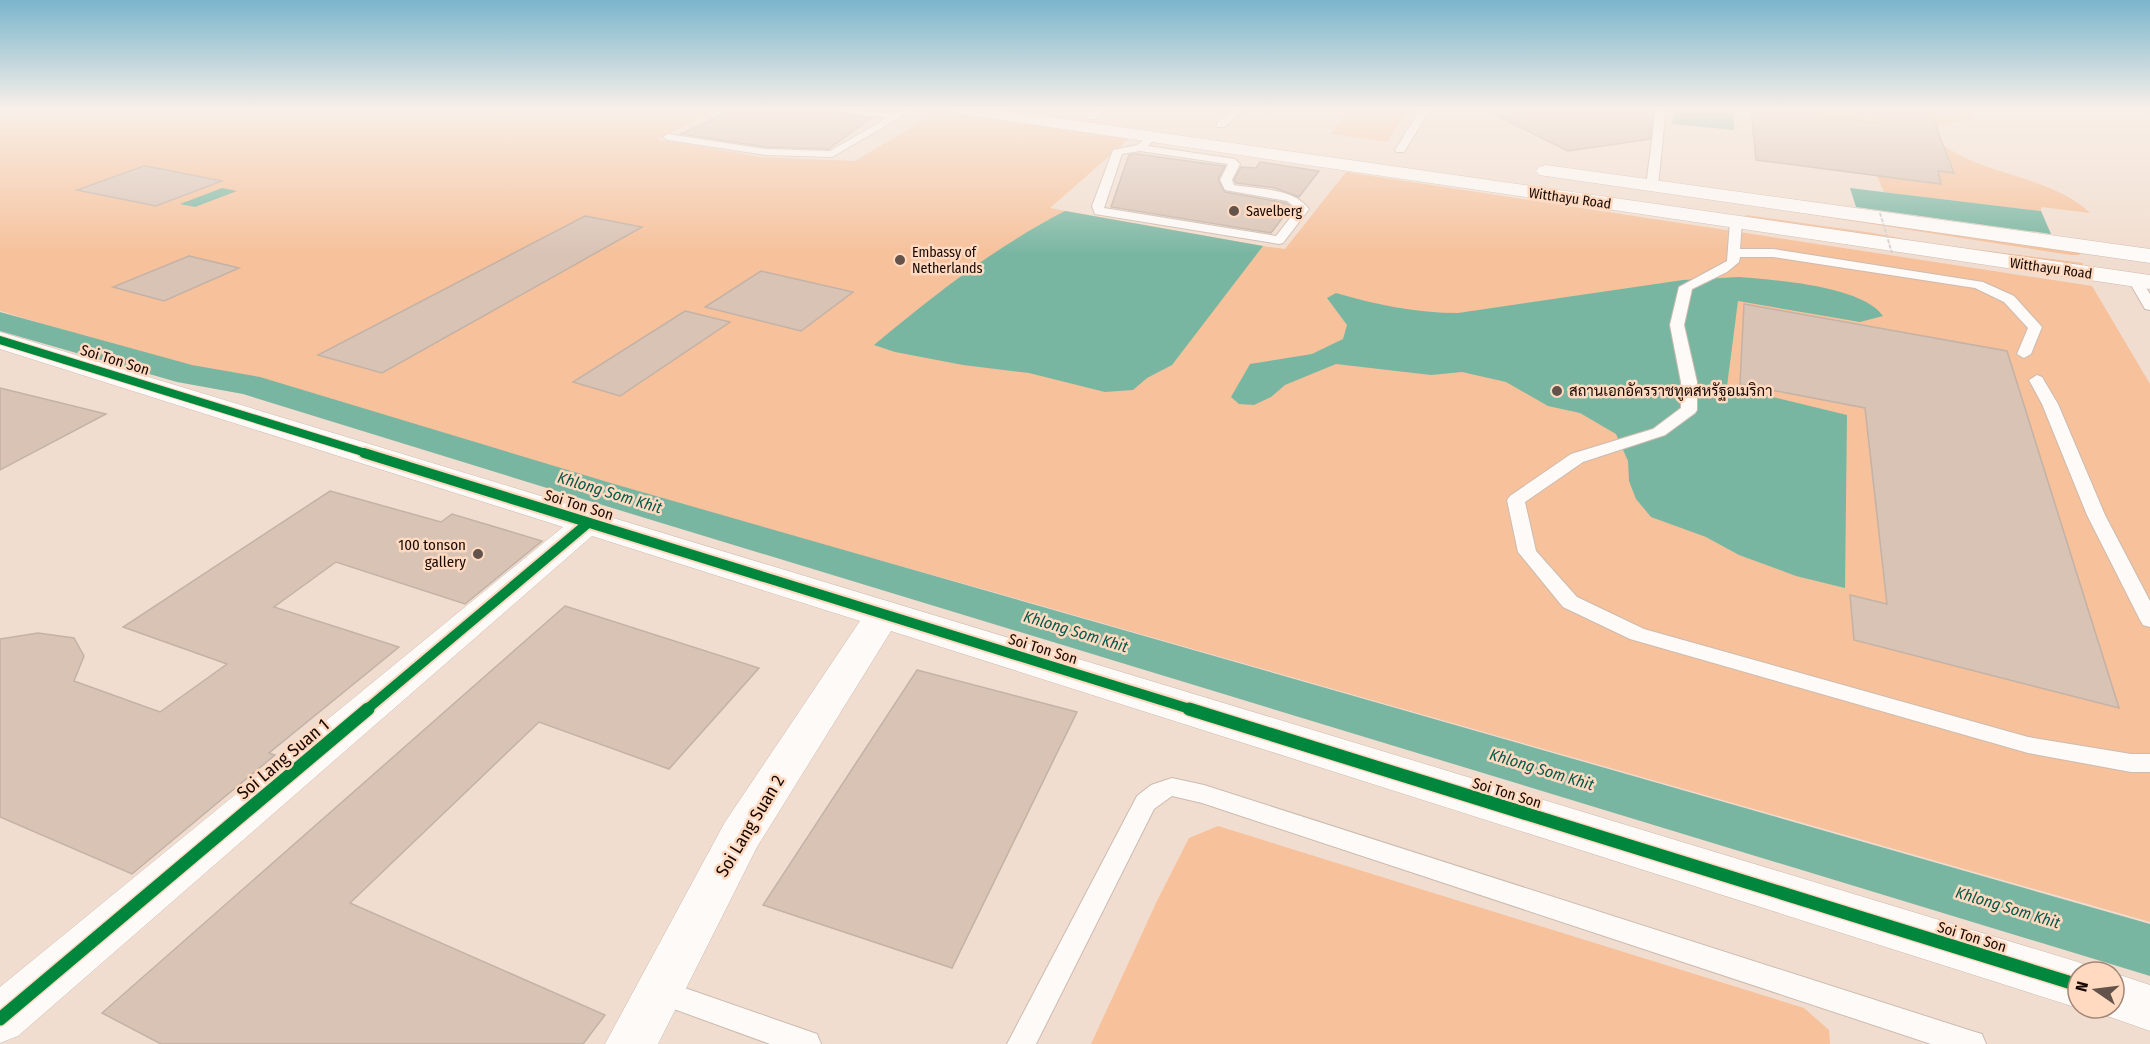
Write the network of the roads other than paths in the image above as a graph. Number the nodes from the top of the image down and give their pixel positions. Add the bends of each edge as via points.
1 (1115, 157) edge
2 (1212, 157) edge
3 (1275, 157) edge
4 (1409, 157) edge
5 (1416, 157) edge
6 (1655, 157) edge
7 (1424, 159) junction
8 (1526, 168) dead end
9 (1652, 186) junction
10 (1736, 210) junction
11 (1732, 253) junction
12 (2146, 268) edge
13 (2150, 306) edge
14 (0, 340) edge
15 (2024, 354) dead end
16 (2037, 380) dead end
17 (588, 523) junction
18 (883, 615) junction
19 (2150, 620) edge
20 (2150, 763) edge
21 (2066, 981) edge
22 (659, 991) junction
23 (2126, 1000) edge
24 (2150, 1008) edge
25 (0, 1019) edge
26 (631, 1044) edge
27 (807, 1044) edge
28 (1021, 1044) edge
29 (1972, 1044) edge

1 - 2 lane via 1099,211 1279,240 1303,209 1299,203 1290,198 1229,188 1226,180 1235,164
3 - 10 main road, Witthayu Road
4 - 7 main road, Witthayu Road
5 - 7 main road
6 - 9 lane
7 - 10 main road, Witthayu Road
8 - 9 main road, Witthayu Road
9 - 10 main road, Witthayu Road
10 - 11 lane
10 - 12 main road, Witthayu Road
11 - 15 lane via 1773,253 1978,285 2009,299 2035,327
11 - 20 lane via 1733,262 1725,268 1686,286 1677,326 1689,382 1689,410 1659,432 1577,458 1516,500 1527,552 1570,603 1637,634 2028,745
12 - 13 lane
14 - 17 main road, Soi Ton Son
16 - 19 lane via 2096,515
17 - 18 main road, Soi Ton Son
17 - 25 main road, Soi Lang Suan 1
18 - 21 main road, Soi Ton Son
18 - 22 main road, Soi Lang Suan 2 via 741,835
22 - 26 main road, Soi Lang Suan 2
22 - 27 lane
23 - 24 main road
28 - 29 lane via 1145,803 1156,790 1170,786

